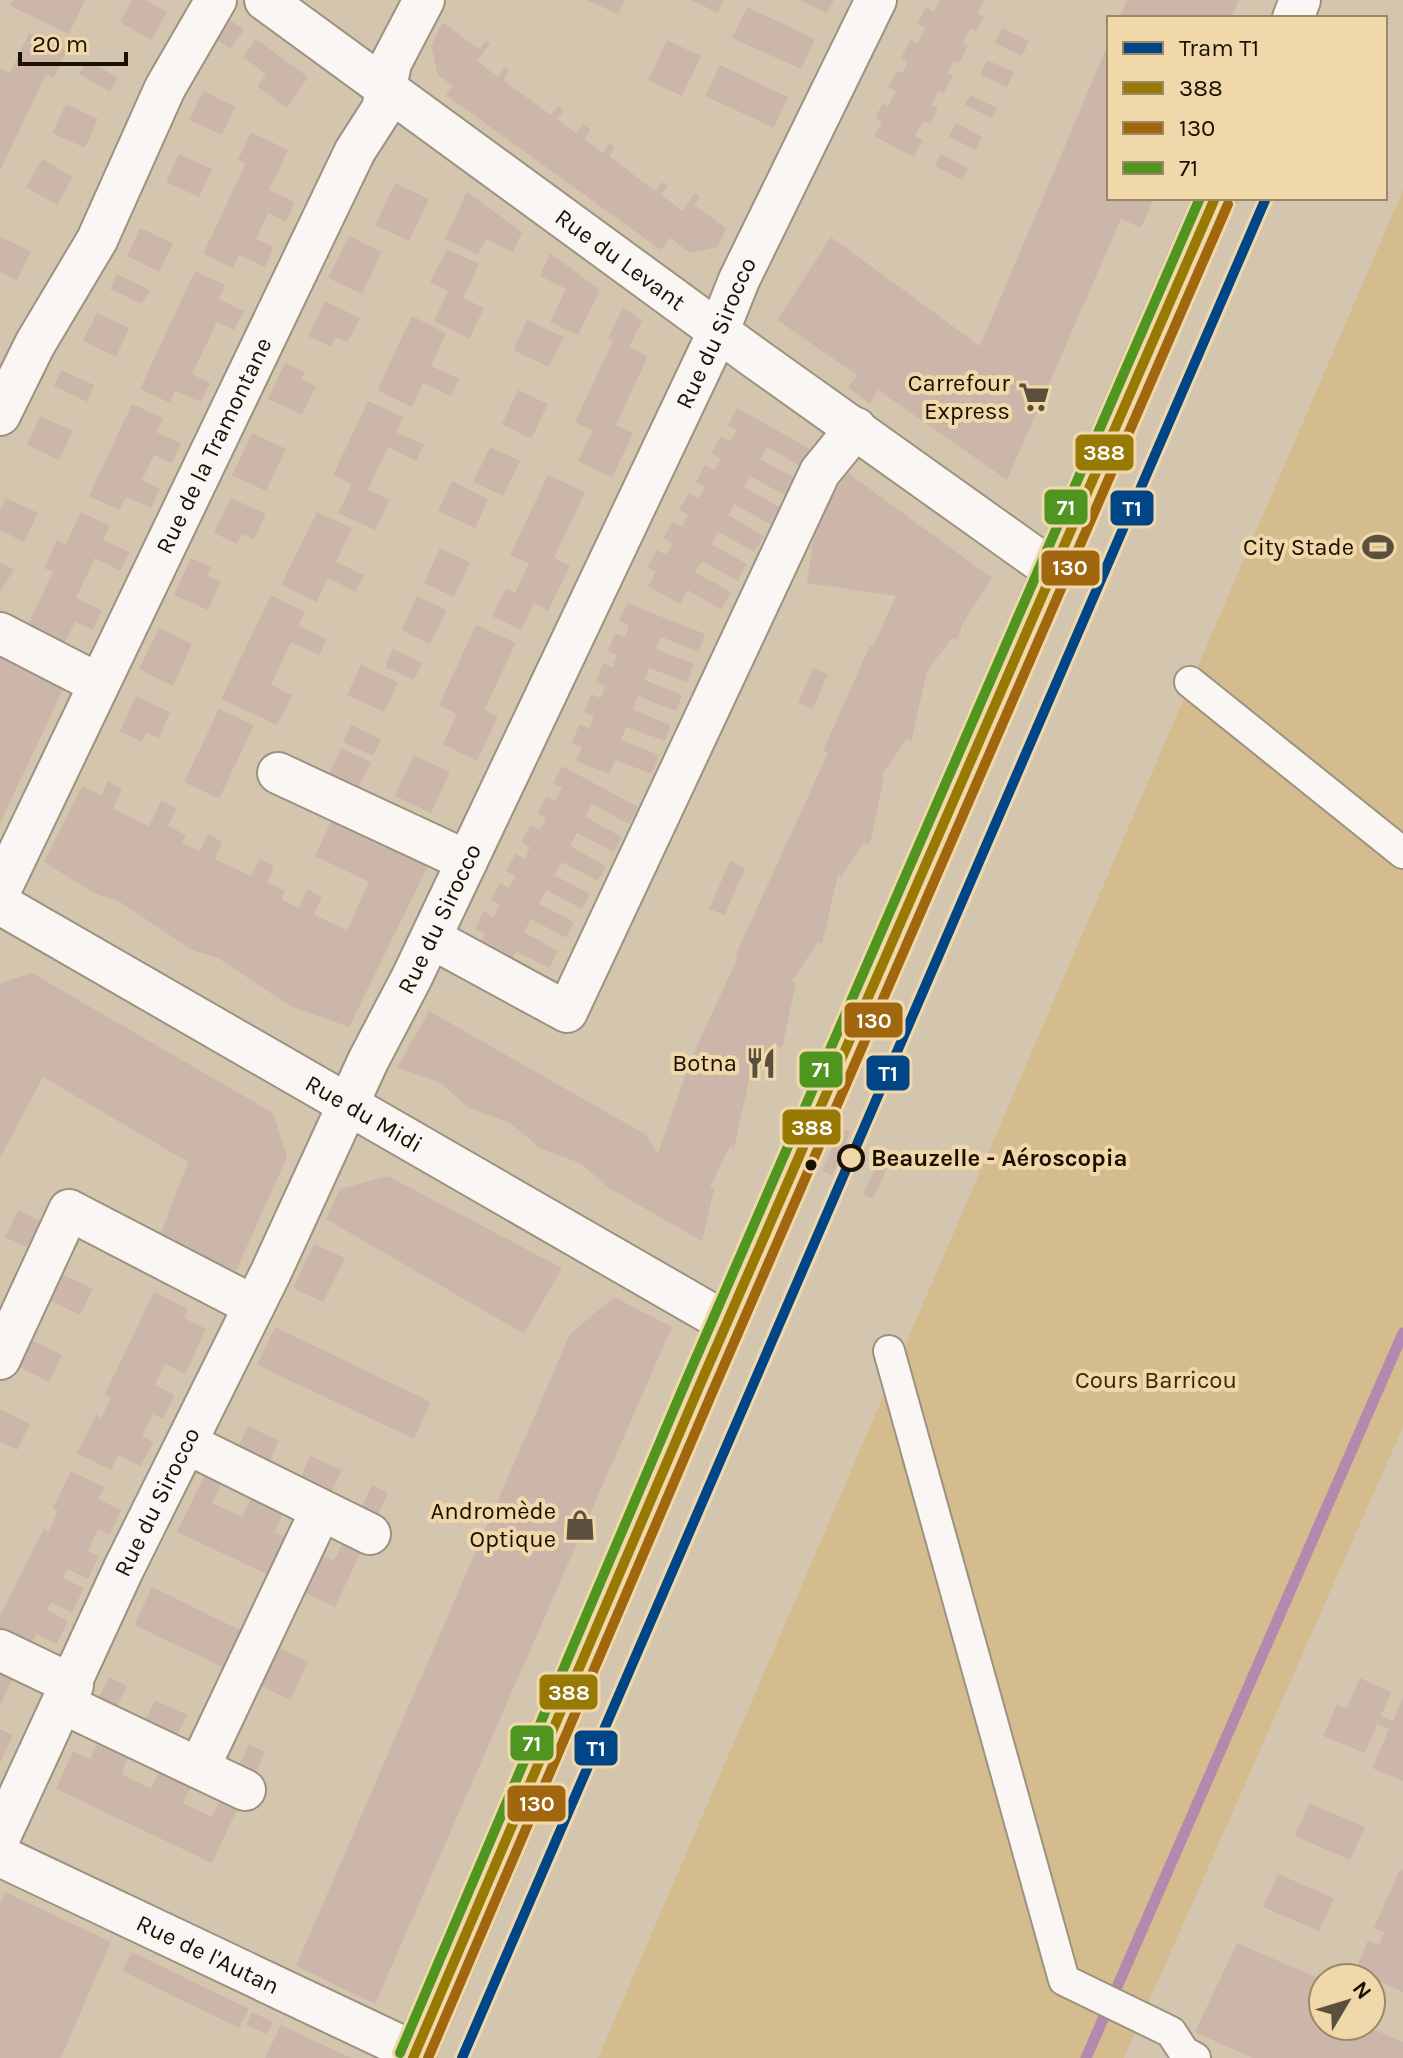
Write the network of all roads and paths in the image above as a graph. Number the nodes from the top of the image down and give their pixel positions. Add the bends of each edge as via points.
1 (216, 0) edge
2 (265, 0) edge
3 (424, 0) edge
4 (876, 0) edge
5 (386, 89) junction
6 (1214, 200) edge
7 (719, 330) junction
8 (0, 415) edge
9 (856, 428) junction
10 (1054, 571) junction
11 (0, 633) edge
12 (1190, 682) dead end
13 (97, 683) junction
14 (278, 773) dead end
15 (1403, 853) edge
16 (467, 861) junction
17 (0, 891) edge
18 (0, 904) edge
19 (431, 938) junction
20 (349, 1105) junction
21 (254, 1306) junction
22 (727, 1323) junction
23 (889, 1351) dead end
24 (0, 1359) edge
25 (188, 1444) junction
26 (321, 1510) junction
27 (370, 1534) dead end
28 (0, 1650) edge
29 (68, 1695) junction
30 (199, 1768) junction
31 (245, 1790) dead end
32 (0, 1837) edge
33 (0, 1856) edge
34 (415, 2055) edge
35 (1195, 2058) edge

1 - 8 street via 165,88 97,240
2 - 5 street, Rue du Levant
3 - 5 street, Rue de la Tramontane via 391,63
4 - 7 street, Rue du Sirocco
5 - 7 street, Rue du Levant
5 - 13 street, Rue de la Tramontane via 382,109 355,151
6 - 10 street
7 - 9 street, Rue du Levant
7 - 16 street, Rue du Sirocco
9 - 10 street, Rue du Levant
9 - 19 street via 820,472 567,1012
10 - 22 street
11 - 13 street
12 - 15 street
13 - 17 street, Rue de la Tramontane
14 - 16 street
16 - 19 street, Rue du Sirocco
18 - 20 street, Rue du Midi
19 - 20 street, Rue du Sirocco
20 - 21 street, Rue du Sirocco
20 - 22 street, Rue du Midi
21 - 24 street via 69,1210
21 - 25 street, Rue du Sirocco
22 - 34 street
23 - 35 street via 1064,1980 1171,2032 1184,2052
25 - 26 street
25 - 29 street, Rue du Sirocco via 123,1570
26 - 27 street
26 - 30 street
28 - 29 street
29 - 30 street
29 - 32 street, Rue du Sirocco
30 - 31 street
33 - 34 street, Rue de l'Autan

